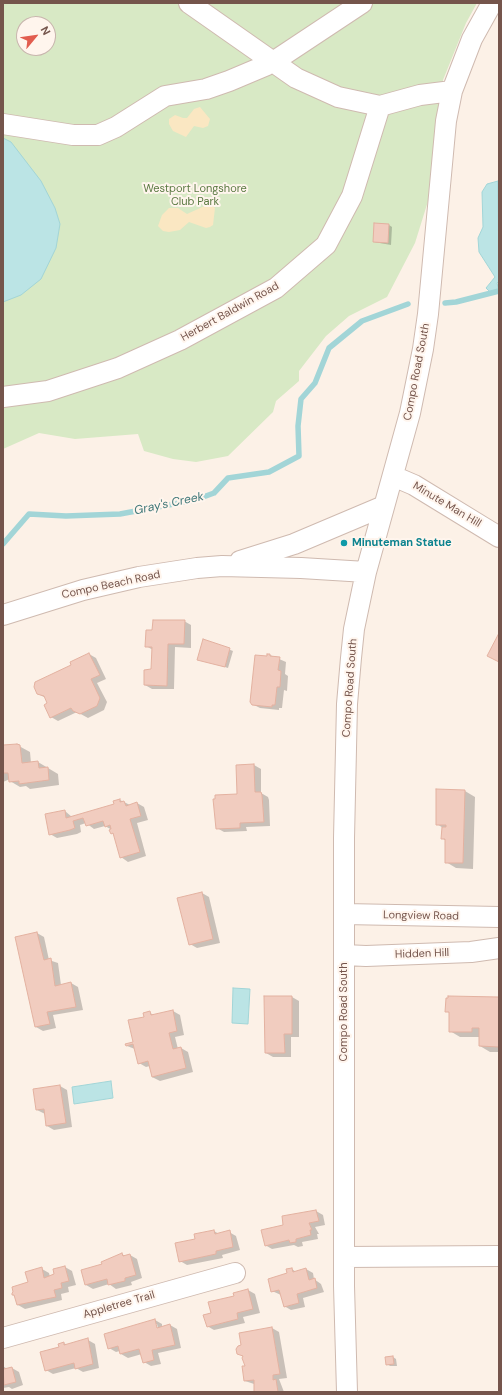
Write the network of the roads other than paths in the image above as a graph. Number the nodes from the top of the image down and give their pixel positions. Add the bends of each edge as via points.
1 (189, 3) edge
2 (362, 3) edge
3 (492, 3) edge
4 (452, 91) junction
5 (380, 106) junction
6 (3, 124) edge
7 (3, 397) edge
8 (393, 476) junction
9 (384, 506) junction
10 (499, 537) edge
11 (222, 566) junction
12 (366, 572) junction
13 (3, 615) edge
14 (344, 914) junction
15 (499, 917) edge
16 (499, 948) edge
17 (344, 955) junction
18 (498, 1256) dead end
19 (345, 1257) junction
20 (235, 1273) dead end
21 (3, 1338) edge
22 (347, 1392) edge

1 - 5 street via 296,78 338,97
2 - 6 street via 273,62 229,82 165,96 116,127 98,135 66,134
3 - 4 street, Compo Road South via 472,40
4 - 5 street via 420,95
4 - 8 street, Compo Road South via 446,121 423,349
5 - 7 street, Herbert Baldwin Road via 352,196 326,245 276,288 180,340 118,368 48,391
8 - 9 street, Compo Road South
8 - 10 street, Minute Man Hill via 414,485
9 - 11 street, Compo Beach Road via 294,544
9 - 12 street, Compo Road South
11 - 12 street, Compo Beach Road
11 - 13 street, Compo Beach Road via 145,576 103,585
12 - 14 street, Compo Road South via 354,629 347,704
14 - 15 street, Longview Road
14 - 17 street, Compo Road South
16 - 17 street, Hidden Hill via 471,952
17 - 19 street, Compo Road South
18 - 19 street
19 - 22 street, Compo Road South
20 - 21 street, Appletree Trail

